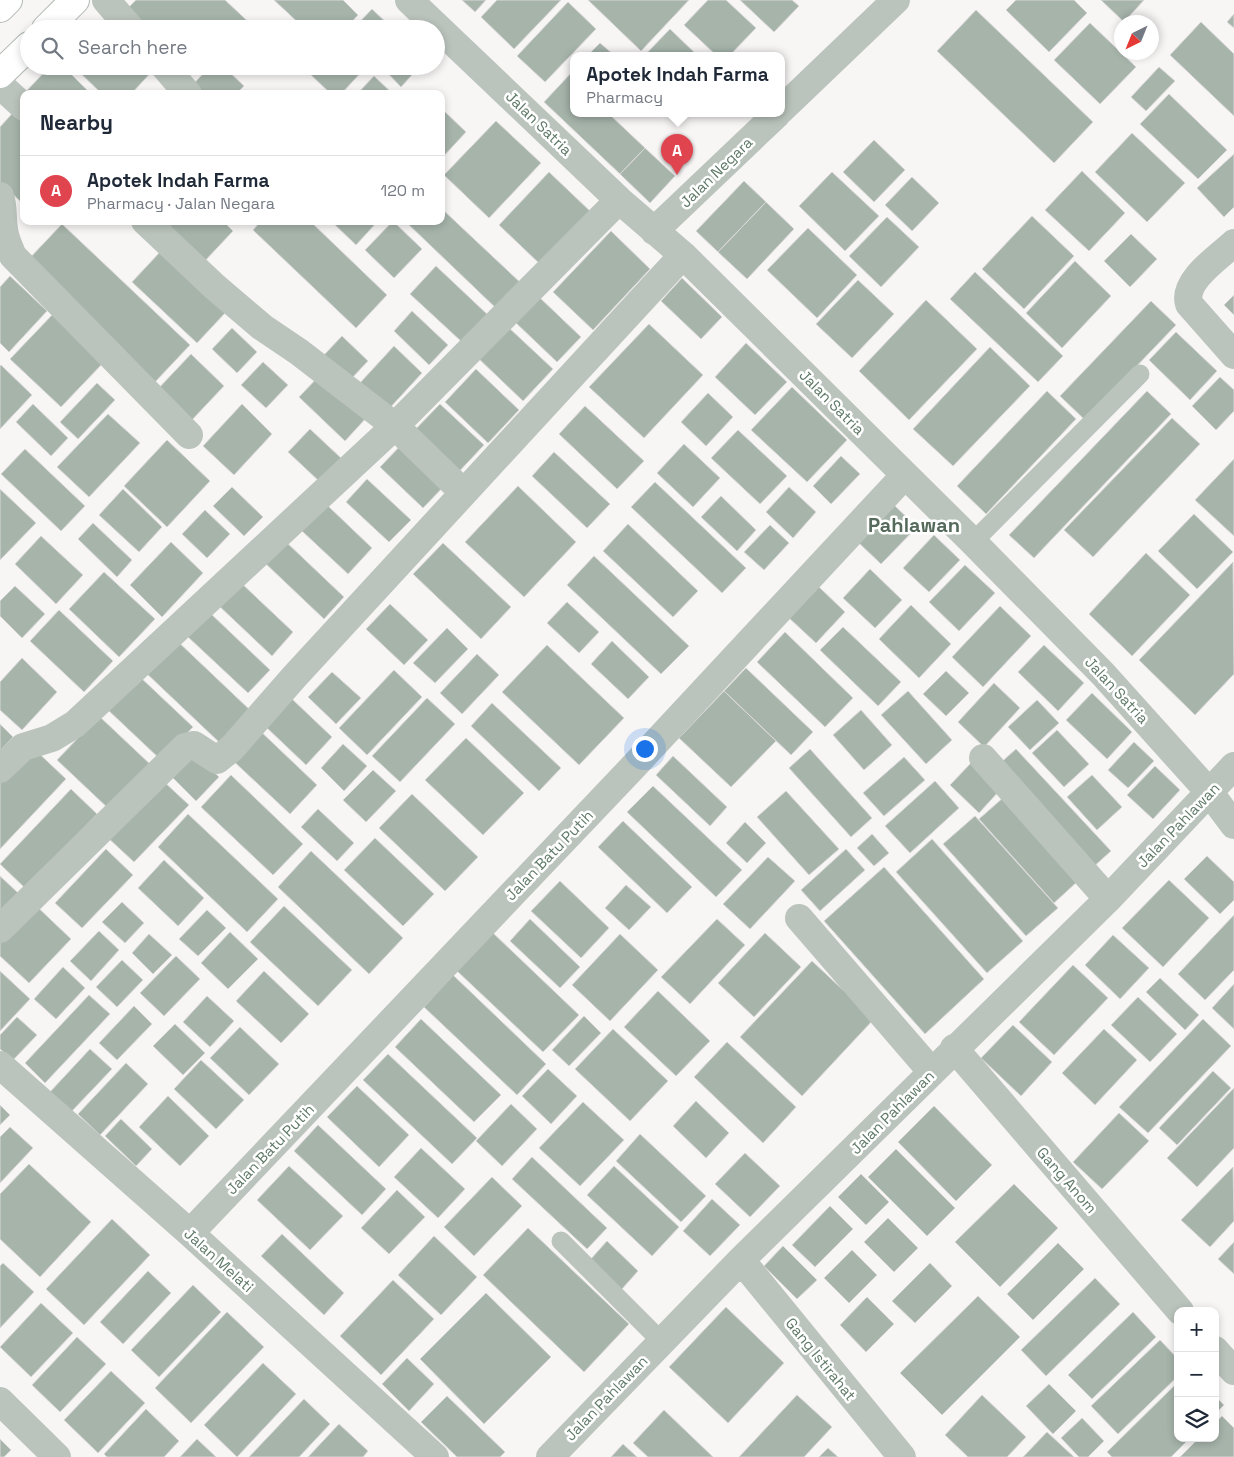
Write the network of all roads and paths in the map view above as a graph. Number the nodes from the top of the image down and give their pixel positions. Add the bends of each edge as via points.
1 (8, 0) edge
2 (75, 0) edge
3 (106, 0) edge
4 (409, 0) edge
5 (896, 0) edge
6 (0, 8) edge
7 (55, 20) edge
8 (123, 20) edge
9 (430, 20) edge
10 (445, 34) edge
11 (20, 55) edge
12 (0, 74) edge
13 (172, 75) edge
14 (0, 85) edge
15 (185, 90) edge
16 (20, 103) edge
17 (785, 106) edge
18 (774, 117) edge
19 (0, 196) edge
20 (619, 200) junction
21 (149, 225) edge
22 (654, 231) junction
23 (1234, 244) edge
24 (684, 255) junction
25 (1234, 355) edge
26 (1140, 374) dead end
27 (395, 426) junction
28 (189, 435) dead end
29 (905, 475) junction
30 (463, 492) junction
31 (973, 542) junction
32 (983, 758) dead end
33 (1234, 766) edge
34 (0, 769) edge
35 (1210, 793) junction
36 (1234, 825) edge
37 (1108, 899) junction
38 (799, 918) dead end
39 (0, 929) edge
40 (954, 1048) junction
41 (0, 1065) edge
42 (932, 1072) junction
43 (190, 1233) junction
44 (561, 1242) dead end
45 (741, 1260) junction
46 (1177, 1307) edge
47 (661, 1341) junction
48 (1217, 1352) edge
49 (1234, 1371) edge
50 (0, 1401) edge
51 (57, 1457) edge
52 (435, 1457) edge
53 (550, 1457) edge
54 (902, 1457) edge

1 - 6 main road
2 - 7 main road
3 - 8 street
4 - 9 street, Jalan Satria
5 - 17 street
10 - 20 street, Jalan Satria
11 - 12 main road
13 - 15 street
14 - 16 street
18 - 22 street, Jalan Negara
19 - 28 street via 4,206 6,242 13,256
20 - 22 street, Jalan Satria
20 - 27 street
21 - 27 street via 262,327
22 - 24 street, Jalan Satria
23 - 25 street via 1192,284 1187,296 1189,304
24 - 29 street, Jalan Satria
24 - 30 street
26 - 31 lane
27 - 30 street
27 - 34 street via 75,724 52,738 23,746
29 - 31 street, Jalan Satria
29 - 43 street, Jalan Batu Putih via 634,766
30 - 39 street via 232,748 217,760 194,745 185,747
31 - 35 street, Jalan Satria via 1103,674
32 - 37 street
33 - 35 street, Jalan Pahlawan
35 - 36 street, Jalan Satria
35 - 37 street, Jalan Pahlawan
37 - 40 street, Jalan Pahlawan
38 - 42 street
40 - 42 street, Jalan Pahlawan
40 - 46 street, Gang Anom
41 - 43 street, Jalan Melati
42 - 45 street, Jalan Pahlawan
43 - 52 street, Jalan Melati
44 - 47 lane
45 - 47 street, Jalan Pahlawan
45 - 54 street, Gang Istirahat
47 - 53 street, Jalan Pahlawan
48 - 49 street
50 - 51 street

